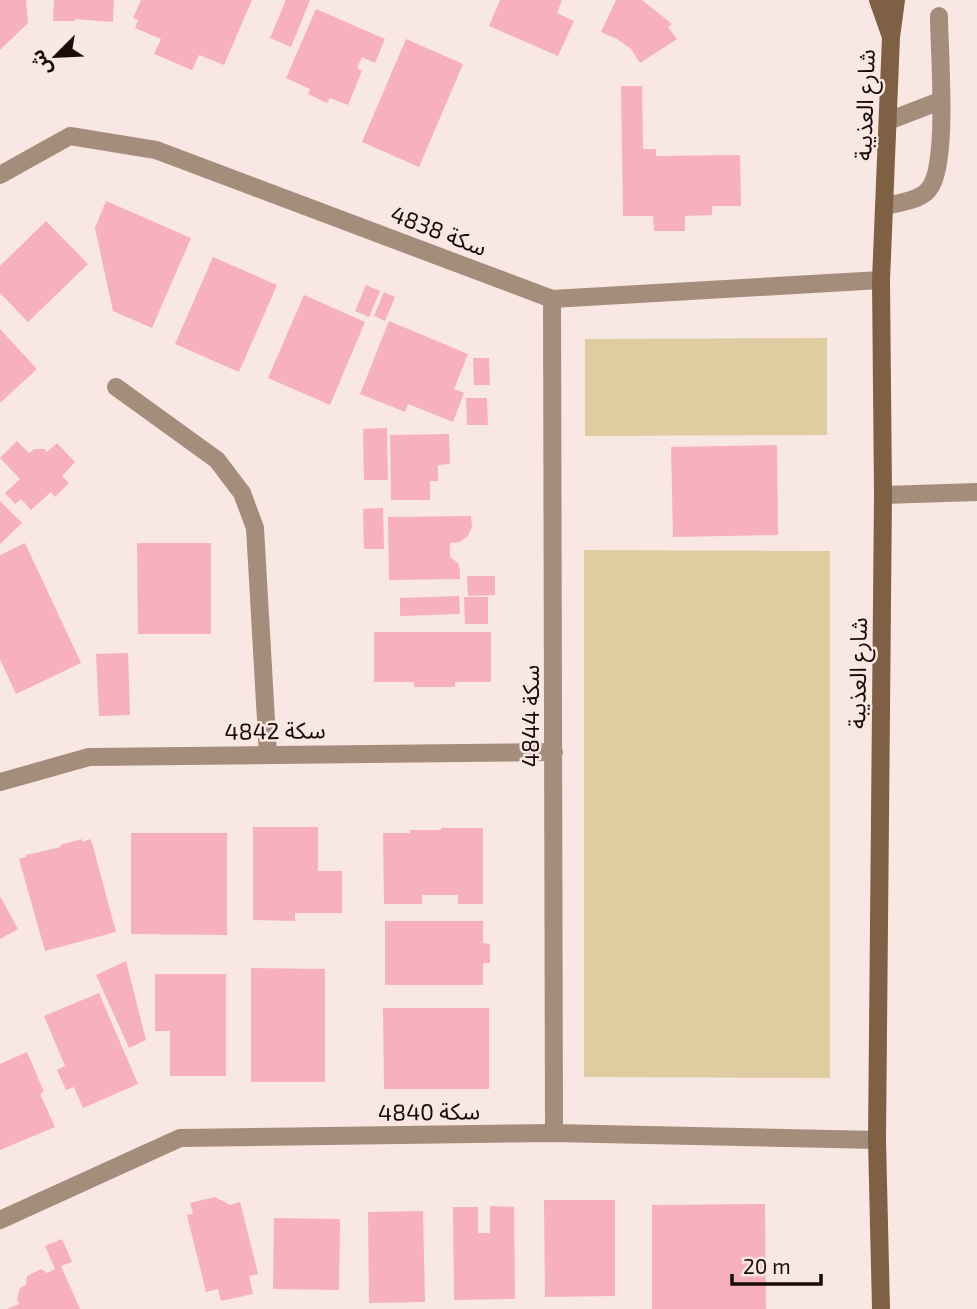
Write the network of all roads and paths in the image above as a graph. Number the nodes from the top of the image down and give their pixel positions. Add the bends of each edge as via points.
1 (878, 0) edge
2 (896, 0) edge
3 (939, 16) dead end
4 (891, 37) junction
5 (940, 101) junction
6 (888, 121) junction
7 (0, 175) edge
8 (884, 206) junction
9 (881, 280) junction
10 (552, 299) junction
11 (116, 387) dead end
12 (977, 492) edge
13 (883, 495) junction
14 (554, 752) junction
15 (268, 755) junction
16 (0, 782) edge
17 (554, 1133) junction
18 (877, 1140) junction
19 (0, 1220) edge
20 (881, 1309) edge

1 - 4 street, شارع العذيبة
2 - 4 street, شارع العذيبة
3 - 5 street
4 - 6 street, شارع العذيبة
5 - 6 street
5 - 8 street via 941,149 935,180 928,191
6 - 8 street, شارع العذيبة
7 - 10 street, سكة 4838 via 69,136 156,150
8 - 9 street, شارع العذيبة
9 - 10 street, سكة 4838
9 - 13 street, شارع العذيبة
10 - 14 street, سكة 4844
11 - 15 street via 217,460 242,493 255,528
12 - 13 street
13 - 18 street, شارع العذيبة
14 - 15 street, سكة 4842
14 - 17 street, سكة 4844
15 - 16 street, سكة 4842 via 89,757
17 - 18 street, سكة 4840
17 - 19 street, سكة 4840 via 180,1138
18 - 20 street, شارع العذيبة

